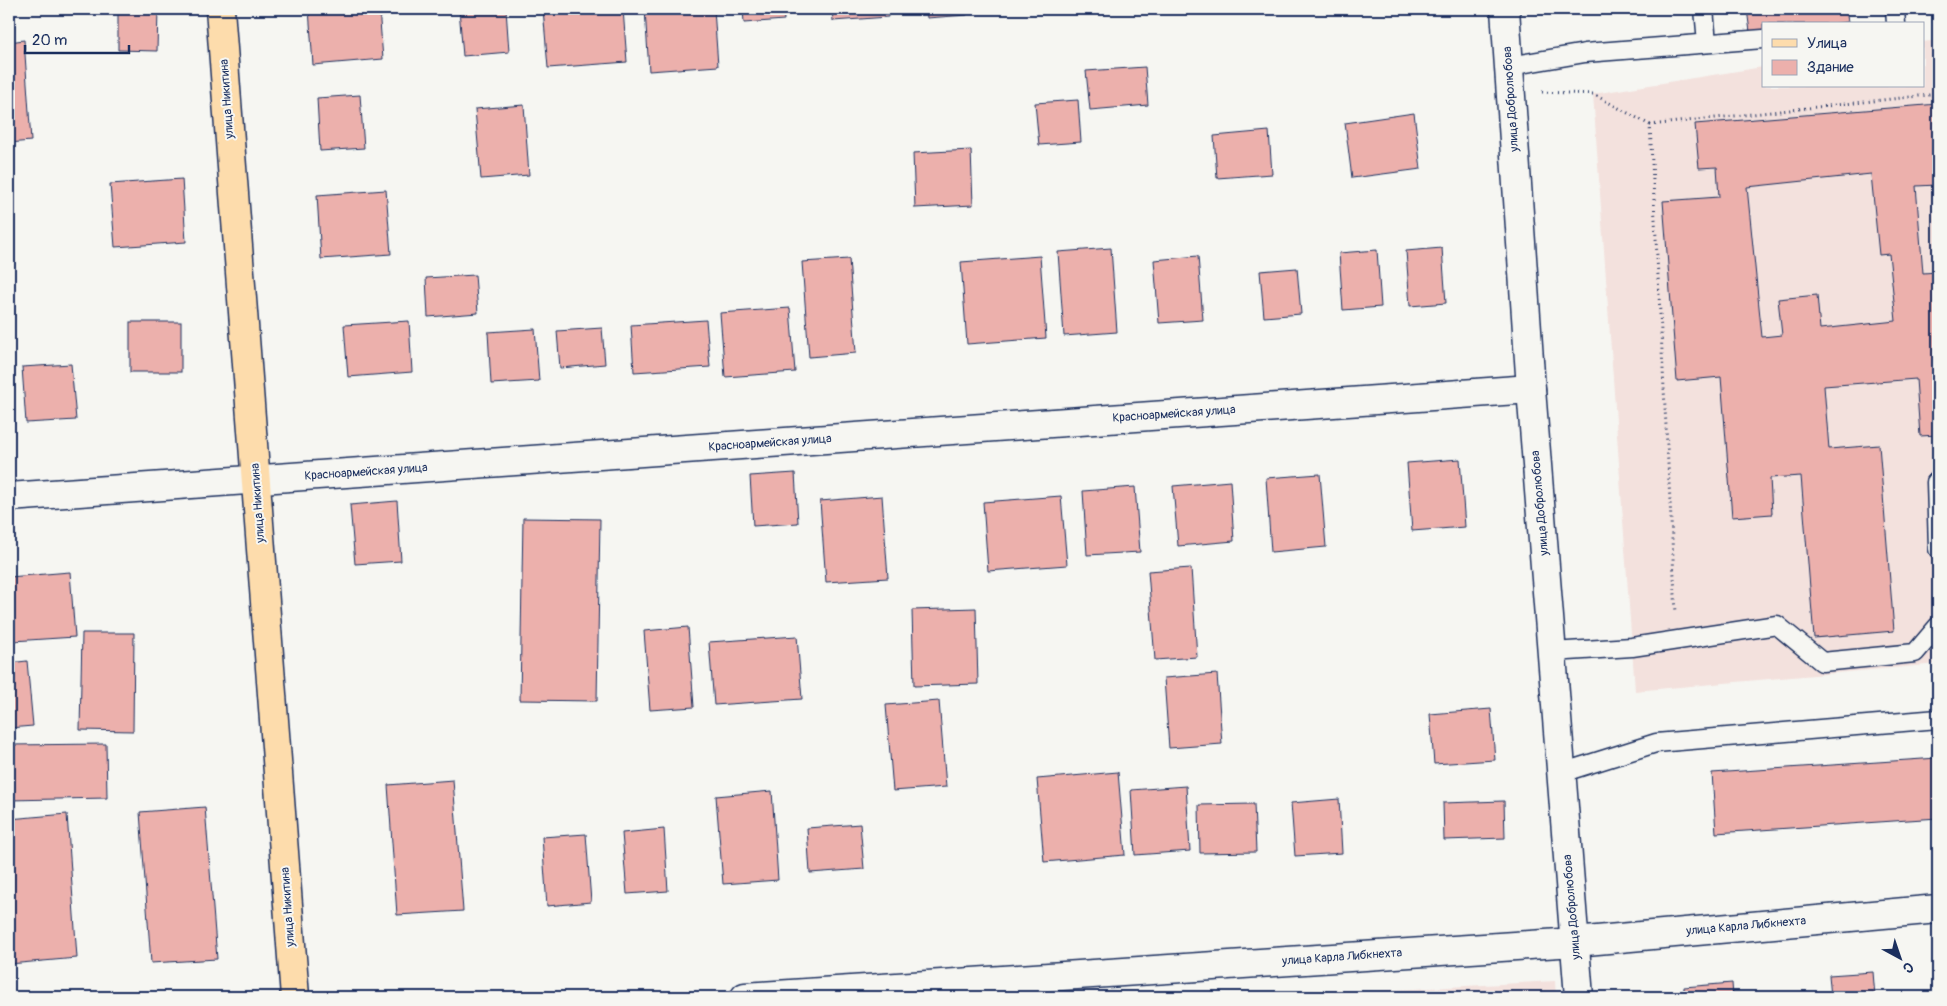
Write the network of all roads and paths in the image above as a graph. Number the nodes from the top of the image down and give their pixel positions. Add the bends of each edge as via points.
1 (220, 9) edge
2 (1505, 9) edge
3 (1704, 9) edge
4 (1895, 9) edge
5 (1896, 22) edge
6 (1762, 39) edge
7 (1707, 43) junction
8 (1510, 79) junction
9 (1938, 94) edge
10 (1650, 125) junction
11 (1531, 389) junction
12 (256, 480) junction
13 (1938, 482) edge
14 (9, 497) edge
15 (1938, 549) edge
16 (1938, 626) edge
17 (1677, 640) junction
18 (1552, 652) junction
19 (1938, 719) edge
20 (1562, 773) junction
21 (1938, 909) edge
22 (1575, 942) junction
23 (295, 997) edge
24 (745, 997) edge
25 (1579, 997) edge

1 - 12 main road, улица Никитина
2 - 8 street, улица Добролюбова
3 - 7 lane
4 - 5 lane
6 - 7 lane
7 - 8 lane via 1585,54
8 - 10 path via 1593,94
8 - 11 street, улица Добролюбова
9 - 10 path
10 - 17 path
11 - 12 street, Красноармейская улица
11 - 18 street, улица Добролюбова
12 - 14 street, Красноармейская улица
12 - 23 main road, улица Никитина
13 - 15 lane
16 - 17 lane via 1915,653 1822,662 1777,626
17 - 18 lane via 1632,647
18 - 20 street, улица Добролюбова
19 - 20 lane via 1656,742
20 - 22 street, улица Добролюбова
21 - 22 street, улица Карла Либкнехта
22 - 24 street, улица Карла Либкнехта
22 - 25 street, улица Добролюбова

